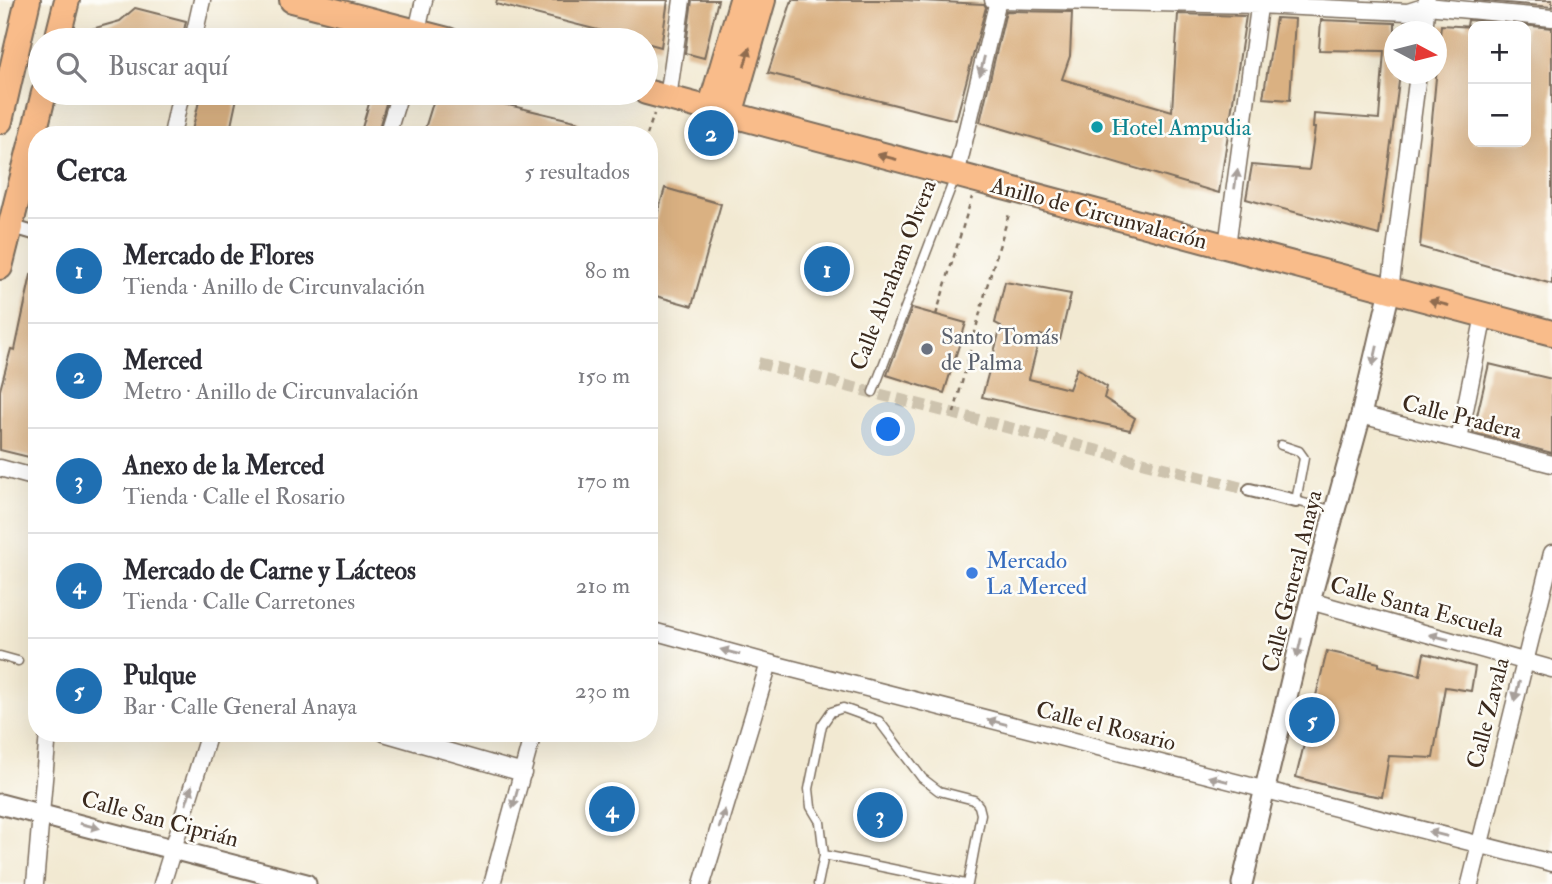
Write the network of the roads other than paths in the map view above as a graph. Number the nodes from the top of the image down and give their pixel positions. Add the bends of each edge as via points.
1 (28, 0) edge
2 (67, 0) edge
3 (202, 0) edge
4 (292, 0) edge
5 (424, 0) edge
6 (682, 0) edge
7 (742, 0) edge
8 (763, 0) edge
9 (993, 0) edge
10 (998, 0) edge
11 (1260, 3) edge
12 (1427, 3) edge
13 (1552, 18) edge
14 (1425, 21) edge
15 (60, 28) edge
16 (196, 28) edge
17 (388, 28) edge
18 (418, 28) edge
19 (1417, 84) edge
20 (658, 91) edge
21 (658, 95) edge
22 (41, 105) edge
23 (178, 105) edge
24 (396, 105) edge
25 (720, 112) junction
26 (0, 121) edge
27 (36, 126) edge
28 (174, 126) edge
29 (390, 126) edge
30 (28, 156) edge
31 (966, 178) junction
32 (10, 226) junction
33 (28, 231) edge
34 (1227, 246) junction
35 (0, 267) edge
36 (1390, 290) junction
37 (1484, 315) junction
38 (1552, 333) edge
39 (873, 392) dead end
40 (1361, 415) junction
41 (1458, 440) junction
42 (1281, 445) dead end
43 (1552, 464) edge
44 (0, 468) edge
45 (28, 476) edge
46 (1250, 490) tunnel mouth
47 (1296, 501) junction
48 (1335, 511) junction
49 (1552, 554) edge
50 (1310, 601) junction
51 (658, 632) edge
52 (0, 656) edge
53 (1524, 660) junction
54 (18, 661) dead end
55 (769, 663) junction
56 (1552, 669) edge
57 (47, 742) edge
58 (206, 742) edge
59 (415, 742) edge
60 (531, 742) edge
61 (523, 773) junction
62 (1266, 791) junction
63 (0, 804) edge
64 (42, 814) junction
65 (1480, 844) junction
66 (172, 847) junction
67 (824, 855) junction
68 (1552, 863) edge
69 (36, 884) edge
70 (162, 884) edge
71 (306, 884) edge
72 (492, 884) edge
73 (702, 884) edge
74 (818, 884) edge
75 (966, 884) edge
76 (1242, 884) edge
77 (1470, 884) edge

1 - 26 main road via 13,48
2 - 15 main road
3 - 16 street
4 - 17 main road
5 - 18 street
6 - 20 street
7 - 25 main road
25 -> 8 main road
9 - 10 street
10 - 11 street
10 -> 31 street
11 - 12 street via 1408,12
34 -> 11 street
12 - 13 street
12 - 14 street
19 - 36 street
21 - 25 main road, Anillo de Circunvalación
22 - 27 main road
23 - 28 street
24 - 29 street
31 -> 25 main road, Anillo de Circunvalación
30 - 32 main road
31 - 34 main road, Anillo de Circunvalación
31 - 39 lane, Calle Abraham Olvera
32 - 33 street
32 - 35 main road
34 - 36 main road, Anillo de Circunvalación
37 -> 36 main road, Anillo de Circunvalación
36 -> 40 street, Calle General Anaya
37 - 38 main road, Anillo de Circunvalación
37 - 41 street
40 - 41 street, Calle Pradera
40 - 48 street, Calle General Anaya
41 - 43 street, Calle Pradera
42 - 47 lane via 1299,451 1304,458
44 - 45 street
46 - 47 street
47 - 48 lane
48 - 50 street, Calle General Anaya
49 - 53 street, Calle Zavala
53 -> 50 street, Calle Santa Escuela
50 -> 62 street, Calle General Anaya
55 -> 51 street, Calle el Rosario
52 - 54 lane
53 - 56 street, Calle Santa Escuela
53 -> 65 street, Calle Zavala
62 -> 55 street, Calle el Rosario
73 -> 55 street
57 - 64 street
66 -> 58 street
59 - 61 street
60 - 61 street
61 -> 72 street
65 -> 62 street, Calle el Rosario
62 - 76 street, Calle General Anaya
63 - 64 street, Calle San Ciprián
64 -> 66 street, Calle San Ciprián
64 - 69 street
65 - 68 street, Calle el Rosario
65 - 77 street, Calle Zavala
66 - 70 street
66 - 71 street, Calle San Ciprián
67 - 74 lane
67 - 75 lane
67 - 75 lane via 809,789 822,725 831,712 843,708 879,721 922,778 939,791 974,800 979,806

